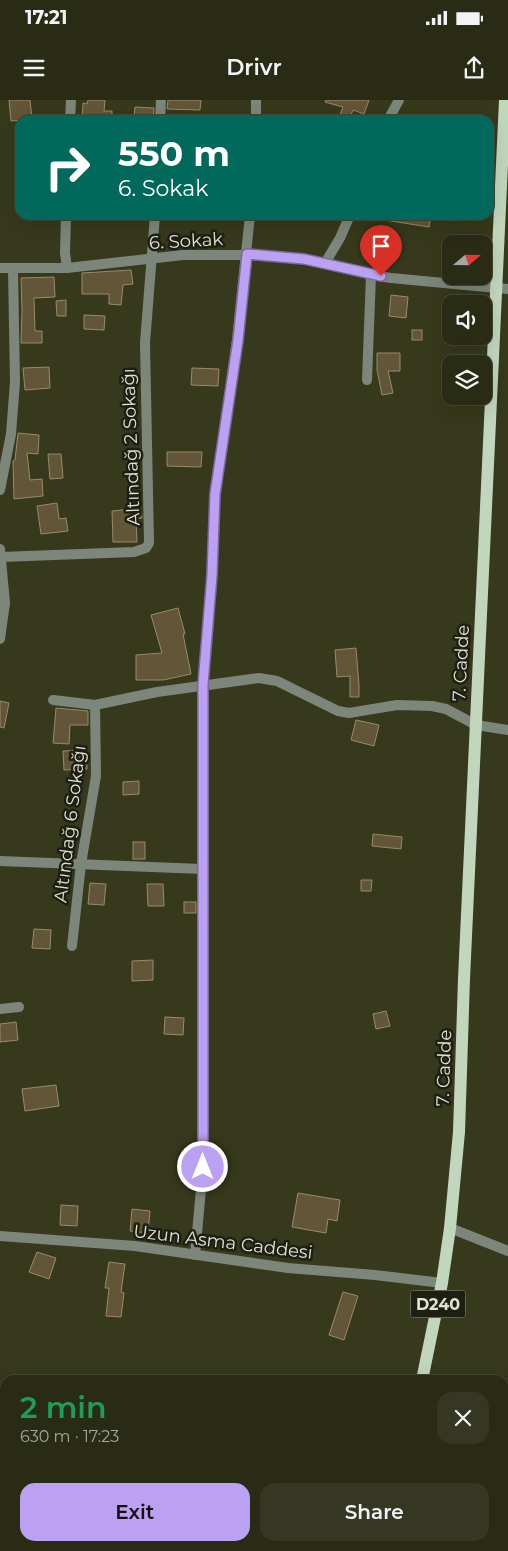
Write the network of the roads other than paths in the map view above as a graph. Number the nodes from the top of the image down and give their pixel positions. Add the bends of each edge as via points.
1 (71, 100) edge
2 (160, 100) edge
3 (256, 100) edge
4 (399, 100) edge
5 (505, 100) edge
6 (70, 115) edge
7 (160, 115) edge
8 (256, 115) edge
9 (391, 115) edge
10 (66, 220) edge
11 (155, 220) edge
12 (250, 220) edge
13 (348, 220) edge
14 (247, 254) junction
15 (152, 258) junction
16 (325, 263) junction
17 (0, 268) edge
18 (67, 268) junction
19 (13, 269) junction
20 (371, 275) junction
21 (503, 289) edge
22 (367, 380) dead end
23 (0, 490) edge
24 (1, 553) edge
25 (0, 640) edge
26 (203, 684) junction
27 (53, 700) dead end
28 (95, 705) junction
29 (476, 725) junction
30 (508, 730) edge
31 (0, 860) edge
32 (81, 864) junction
33 (202, 869) junction
34 (72, 946) dead end
35 (19, 1007) dead end
36 (0, 1009) edge
37 (450, 1228) junction
38 (0, 1236) edge
39 (508, 1251) edge
40 (195, 1255) junction
41 (442, 1283) junction
42 (423, 1375) edge

1 - 6 street
2 - 7 street
3 - 8 street
4 - 9 street
5 - 21 main road, 7. Cadde / D240
10 - 18 street
11 - 15 street
12 - 14 street
13 - 16 street
14 - 15 street, 6. Sokak
14 - 16 street, 6. Sokak
14 - 26 street via 215,494
15 - 18 street, 6. Sokak
15 - 24 street, Altındağ 2 Sokağı via 145,343 149,543 146,548 134,552
16 - 20 street, 6. Sokak
17 - 19 street, 6. Sokak
18 - 19 street, 6. Sokak
19 - 23 street via 15,382 11,434
20 - 21 street, 6. Sokak
20 - 22 street
21 - 29 main road, 7. Cadde / D240
24 - 25 street via 5,603
26 - 28 street
26 - 29 street via 248,678 268,679 338,711 348,713 416,704 446,709
26 - 33 street
27 - 28 street
28 - 32 street, Altındağ 6 Sokağı via 96,776
29 - 30 street
29 - 37 main road, 7. Cadde / D240 via 459,1132
31 - 32 street
32 - 33 street
32 - 34 street, Altındağ 6 Sokağı
33 - 40 street via 203,1167
35 - 36 street
37 - 39 street
37 - 41 main road, D240
38 - 40 street, Uzun Asma Caddesi via 135,1246
40 - 41 street, Uzun Asma Caddesi
41 - 42 main road, D240

